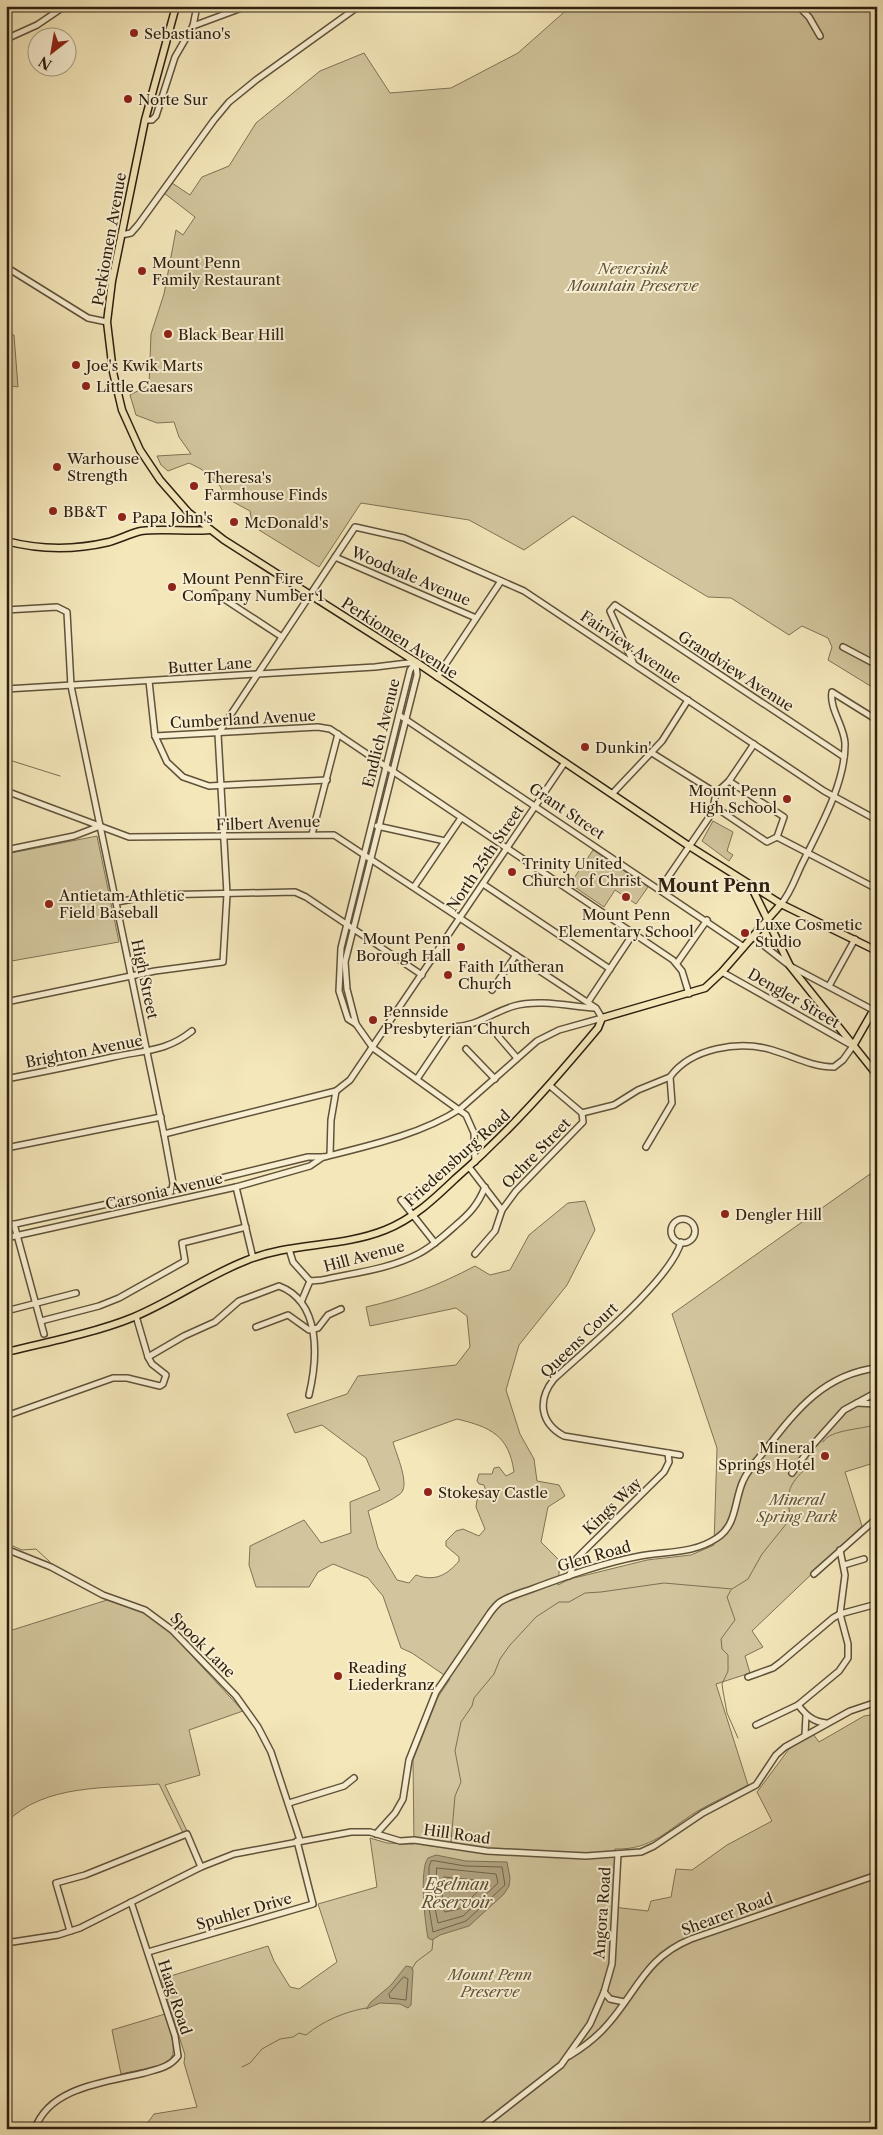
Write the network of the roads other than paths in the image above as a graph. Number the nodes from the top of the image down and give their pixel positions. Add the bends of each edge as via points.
1 (65, 6) edge
2 (176, 6) edge
3 (197, 6) edge
4 (247, 6) edge
5 (359, 6) edge
6 (798, 6) edge
7 (353, 8) edge
8 (193, 26) junction
9 (820, 36) dead end
10 (6, 40) edge
11 (145, 120) junction
12 (121, 236) junction
13 (6, 266) edge
14 (107, 322) junction
15 (210, 530) junction
16 (6, 541) edge
17 (335, 557) junction
18 (501, 581) junction
19 (215, 593) dead end
20 (310, 595) junction
21 (6, 610) edge
22 (476, 618) junction
23 (282, 637) junction
24 (843, 647) dead end
25 (416, 662) junction
26 (633, 663) junction
27 (877, 665) edge
28 (257, 674) junction
29 (437, 677) junction
30 (149, 681) junction
31 (71, 686) junction
32 (6, 689) edge
33 (688, 700) junction
34 (399, 715) junction
35 (405, 719) junction
36 (877, 720) edge
37 (218, 734) junction
38 (338, 734) junction
39 (155, 736) junction
40 (754, 744) junction
41 (652, 753) junction
42 (844, 757) junction
43 (565, 762) junction
44 (385, 768) junction
45 (392, 772) junction
46 (327, 780) junction
47 (729, 781) junction
48 (220, 786) junction
49 (6, 791) edge
50 (612, 794) junction
51 (716, 794) junction
52 (833, 796) junction
53 (536, 805) junction
54 (715, 807) junction
55 (461, 818) junction
56 (877, 820) edge
57 (371, 824) junction
58 (100, 826) junction
59 (378, 826) junction
60 (312, 834) junction
61 (777, 837) junction
62 (223, 838) junction
63 (445, 841) junction
64 (689, 846) junction
65 (507, 848) junction
66 (6, 850) edge
67 (808, 853) junction
68 (364, 854) junction
69 (370, 858) junction
70 (483, 884) junction
71 (751, 886) junction
72 (414, 887) junction
73 (660, 889) junction
74 (877, 889) edge
75 (227, 894) junction
76 (116, 902) junction
77 (781, 904) junction
78 (460, 918) junction
79 (707, 920) junction
80 (767, 920) junction
81 (347, 925) junction
82 (352, 929) junction
83 (633, 934) junction
84 (753, 937) junction
85 (855, 939) junction
86 (744, 947) junction
87 (877, 951) edge
88 (516, 955) junction
89 (677, 963) junction
90 (790, 966) junction
91 (610, 969) junction
92 (722, 972) junction
93 (422, 975) junction
94 (132, 976) junction
95 (829, 986) junction
96 (492, 990) dead end
97 (689, 994) junction
98 (6, 1002) edge
99 (588, 1002) junction
100 (875, 1007) edge
101 (596, 1008) junction
102 (602, 1018) junction
103 (356, 1024) junction
104 (192, 1031) dead end
105 (498, 1036) dead end
106 (852, 1046) junction
107 (372, 1048) junction
108 (466, 1049) dead end
109 (147, 1053) junction
110 (517, 1058) junction
111 (877, 1075) edge
112 (670, 1077) junction
113 (495, 1078) junction
114 (418, 1079) junction
115 (6, 1080) edge
116 (550, 1086) junction
117 (336, 1091) junction
118 (460, 1109) junction
119 (582, 1113) junction
120 (160, 1117) junction
121 (164, 1134) junction
122 (646, 1147) dead end
123 (6, 1148) edge
124 (330, 1155) junction
125 (324, 1157) junction
126 (475, 1162) junction
127 (469, 1167) junction
128 (236, 1187) junction
129 (485, 1187) junction
130 (172, 1190) junction
131 (401, 1200) dead end
132 (502, 1210) junction
133 (414, 1214) junction
134 (14, 1224) junction
135 (6, 1226) edge
136 (246, 1227) junction
137 (18, 1235) junction
138 (6, 1238) edge
139 (681, 1242) junction
140 (435, 1243) junction
141 (289, 1249) junction
142 (475, 1254) dead end
143 (253, 1258) junction
144 (310, 1281) junction
145 (76, 1293) dead end
146 (302, 1300) junction
147 (36, 1303) junction
148 (341, 1309) dead end
149 (6, 1311) edge
150 (136, 1316) junction
151 (41, 1322) junction
152 (256, 1327) dead end
153 (313, 1329) junction
154 (44, 1334) dead end
155 (6, 1352) edge
156 (148, 1357) junction
157 (877, 1368) edge
158 (877, 1392) edge
159 (309, 1395) dead end
160 (854, 1403) junction
161 (877, 1404) edge
162 (6, 1416) edge
163 (668, 1453) junction
164 (680, 1455) dead end
165 (792, 1473) dead end
166 (877, 1518) edge
167 (6, 1549) edge
168 (840, 1550) junction
169 (864, 1559) dead end
170 (844, 1566) junction
171 (814, 1574) dead end
172 (568, 1576) junction
173 (877, 1604) edge
174 (840, 1614) junction
175 (748, 1677) dead end
176 (877, 1702) edge
177 (798, 1705) junction
178 (806, 1715) junction
179 (826, 1723) junction
180 (756, 1725) dead end
181 (805, 1735) junction
182 (354, 1778) dead end
183 (289, 1803) junction
184 (376, 1834) junction
185 (298, 1841) junction
186 (618, 1854) junction
187 (201, 1868) junction
188 (877, 1875) edge
189 (130, 1902) junction
190 (70, 1931) junction
191 (6, 1943) edge
192 (148, 1952) junction
193 (604, 1992) junction
194 (624, 2002) junction
195 (569, 2056) junction
196 (35, 2129) edge
197 (478, 2129) edge

1 - 10 street
2 - 11 main road, Perkiomen Avenue
3 - 8 street
4 - 8 street
5 - 7 street
6 - 9 street
7 - 12 street via 234,98 214,120 138,225 131,233
8 - 11 street via 175,57 156,116
11 - 12 main road, Perkiomen Avenue
12 - 14 main road, Perkiomen Avenue
13 - 14 street via 88,318
14 - 15 main road, Perkiomen Avenue via 115,384 135,440 169,492
15 - 16 main road via 138,532 106,543 70,548
15 - 20 main road, Perkiomen Avenue
17 - 18 street, Fairview Avenue via 355,527 404,538
17 - 20 street
17 - 22 street, Woodvale Avenue
18 - 22 street
18 - 26 street, Fairview Avenue via 524,591
19 - 23 street
20 - 23 street
20 - 25 main road, Perkiomen Avenue
21 - 31 street, High Street via 56,607 66,612
22 - 29 street
23 - 28 street
24 - 27 street
25 - 28 street, Butter Lane
25 - 29 main road, Perkiomen Avenue
25 - 34 street, Endlich Avenue via 410,670
25 - 35 street, Endlich Avenue via 417,675
26 - 33 street, Fairview Avenue
26 - 42 street, Grandview Avenue via 610,611 615,605
28 - 30 street, Butter Lane
28 - 37 street
29 - 43 main road, Perkiomen Avenue
30 - 31 street, Butter Lane
30 - 39 street
31 - 32 street, Butter Lane
31 - 58 street, High Street
33 - 40 street, Fairview Avenue
33 - 41 street
34 - 35 street, Grant Street
34 - 44 street, Endlich Avenue
35 - 45 street, Endlich Avenue
35 - 53 street, Grant Street
36 - 42 street via 832,692 831,698 844,735
37 - 38 street, Cumberland Avenue via 318,726
37 - 39 street, Cumberland Avenue
37 - 48 street
38 - 44 street, Cumberland Avenue
38 - 46 street
39 - 48 street via 162,755 176,772 198,784
40 - 47 street
40 - 52 street, Fairview Avenue
41 - 50 street
41 - 51 street
42 - 52 street
43 - 50 main road, Perkiomen Avenue
43 - 53 street, North 25th Street
44 - 45 street, Cumberland Avenue
44 - 57 street, Endlich Avenue
45 - 55 street, Cumberland Avenue
45 - 59 street, Endlich Avenue
46 - 48 street
46 - 60 street
47 - 51 street
47 - 61 street via 784,817
48 - 62 street
49 - 58 street, Filbert Avenue
50 - 64 main road, Perkiomen Avenue
51 - 54 street
52 - 56 street, Fairview Avenue
52 - 67 street
53 - 65 street, North 25th Street
53 - 73 street, Grant Street
54 - 61 street via 767,842
54 - 64 street
55 - 63 street
55 - 65 street, Cumberland Avenue
57 - 59 street
57 - 68 street, Endlich Avenue
58 - 62 street, Filbert Avenue via 129,838
58 - 66 street via 74,836
58 - 76 street, High Street
59 - 63 street
59 - 69 street, Endlich Avenue
60 - 62 street, Filbert Avenue
60 - 68 street, Filbert Avenue via 334,835
61 - 67 street
62 - 75 street
63 - 72 street
64 - 71 main road, Perkiomen Avenue
64 - 73 street
65 - 70 street, North 25th Street
65 - 83 street, Cumberland Avenue
67 - 74 street
67 - 77 street
68 - 69 street, Filbert Avenue
68 - 81 street, Endlich Avenue
69 - 72 street, Filbert Avenue
69 - 82 street, Endlich Avenue
70 - 78 street, North 25th Street
70 - 91 street
71 - 77 main road, Perkiomen Avenue
71 - 80 main road
72 - 78 street, Filbert Avenue
73 - 79 street, Grant Street
75 - 76 street via 155,895
75 - 81 street via 295,892
75 - 94 street via 223,962
76 - 94 street, High Street
77 - 80 main road
77 - 85 main road, Perkiomen Avenue
78 - 88 street, Filbert Avenue
78 - 93 street, North 25th Street
79 - 86 street, Grant Street
79 - 89 street
80 - 84 main road
80 - 90 main road
81 - 82 street
81 - 103 street, Endlich Avenue via 339,962 339,991 348,1019
82 - 93 street
82 - 103 street, Endlich Avenue via 345,980
83 - 89 street, Cumberland Avenue
83 - 91 street
84 - 86 main road
84 - 90 street
85 - 87 main road, Perkiomen Avenue
85 - 95 street
86 - 92 main road
88 - 96 street
88 - 99 street, Filbert Avenue
89 - 97 street
90 - 95 street
90 - 106 main road
91 - 99 street
92 - 97 main road via 705,988
92 - 106 street, Dengler Street
93 - 107 street, North 25th Street
94 - 98 street
94 - 109 street, High Street
95 - 100 street
97 - 102 main road
99 - 101 street, Filbert Avenue
100 - 106 main road
101 - 102 street, Filbert Avenue
101 - 114 street via 520,1005 468,1027 452,1027
102 - 110 street, Carsonia Avenue via 545,1036
102 - 116 main road, Friedensburg Road via 598,1028
103 - 107 street, Endlich Avenue
104 - 109 street, Brighton Avenue via 181,1040
105 - 110 street
106 - 111 main road
106 - 112 street via 834,1067 813,1064 759,1047 723,1048 683,1062
107 - 114 street, Endlich Avenue
107 - 117 street, North 25th Street via 356,1074
108 - 113 street
109 - 115 street, Brighton Avenue via 118,1056
109 - 120 street, High Street
110 - 113 street, Carsonia Avenue
112 - 119 street via 638,1090 614,1106
112 - 122 street via 672,1103
113 - 118 street, Carsonia Avenue
114 - 118 street, Endlich Avenue
116 - 119 street
116 - 126 main road, Friedensburg Road
117 - 121 street, North 25th Street
117 - 124 street
118 - 124 street, Carsonia Avenue via 426,1127
118 - 126 street, Endlich Avenue via 474,1133
119 - 132 street, Ochre Street via 583,1122 516,1191
120 - 121 street, High Street
120 - 123 street
121 - 130 street, High Street
124 - 125 street, Carsonia Avenue
125 - 128 street, Carsonia Avenue via 310,1166
125 - 130 street, Carsonia Avenue via 308,1156
126 - 127 main road, Friedensburg Road
127 - 129 street
127 - 133 main road, Friedensburg Road
128 - 136 street
128 - 137 street, Carsonia Avenue
129 - 132 street
129 - 140 street, Hill Avenue via 472,1212
130 - 134 street, Carsonia Avenue
131 - 133 street
132 - 142 street via 496,1231
133 - 140 street
133 - 141 main road, Friedensburg Road via 393,1227 363,1237
134 - 135 street, Carsonia Avenue
134 - 137 street
136 - 143 street
136 - 151 street via 182,1243 185,1261 127,1294 99,1306
137 - 138 street, Carsonia Avenue
137 - 147 street
139 - 139 street, Queens Court via 672,1236 671,1228 676,1222 687,1220 693,1224 695,1232 688,1241
139 - 163 street, Queens Court via 676,1256 640,1300 554,1379 542,1402 549,1425 564,1436
140 - 144 street, Hill Avenue via 400,1262
141 - 143 main road, Friedensburg Road
141 - 144 street via 293,1262
143 - 150 main road, Friedensburg Road
144 - 146 street, Hill Avenue
145 - 147 street
146 - 153 street
146 - 156 street via 286,1288 275,1286 240,1301 215,1322
147 - 149 street
147 - 151 street
148 - 153 street via 332,1312 318,1328
150 - 155 main road, Friedensburg Road
150 - 156 street
151 - 154 street
152 - 153 street via 288,1315 309,1330
153 - 159 street via 314,1363
156 - 162 street via 166,1376 164,1384 113,1378
157 - 172 street, Glen Road via 858,1371 830,1383 790,1417 744,1478 734,1516 717,1538 691,1550 641,1556
158 - 160 street
160 - 161 street
160 - 165 street via 824,1432
163 - 164 street, Queens Court
163 - 172 street, Kings Way via 669,1462 664,1472 577,1558
166 - 168 street
167 - 183 street, Spook Lane via 51,1567 103,1595 145,1610 164,1622 250,1714 271,1752
168 - 170 street
168 - 171 street
169 - 170 street
170 - 174 street
172 - 184 street, Glen Road via 506,1599 490,1613 436,1692 408,1760 402,1799
173 - 174 street
174 - 175 street via 773,1668
174 - 177 street via 848,1644 848,1658 839,1671
176 - 179 street, Hill Road
177 - 178 street
177 - 180 street
178 - 179 street
178 - 181 street
179 - 181 street, Hill Road
181 - 186 street, Hill Road via 776,1755 756,1785 703,1813 650,1848
182 - 183 street via 344,1786
183 - 185 street, Spook Lane
184 - 185 street, Hill Road via 351,1832
184 - 186 street, Hill Road via 400,1841 488,1851 545,1855
185 - 187 street, Hill Road via 246,1851
185 - 192 street, Spuhler Drive via 313,1904
186 - 193 street, Angora Road via 614,1951
187 - 189 street, Hill Road
187 - 190 street via 187,1834 85,1875 56,1883
188 - 194 street, Shearer Road via 686,1941 653,1964
189 - 190 street, Hill Road
189 - 192 street, Haag Road
190 - 191 street, Hill Road
192 - 196 street, Haag Road via 177,2041 178,2056 165,2068 60,2098 43,2113
193 - 194 street via 610,1999
193 - 195 street, Angora Road via 590,2024
194 - 195 street, Shearer Road via 593,2040
195 - 197 street, Angora Road

